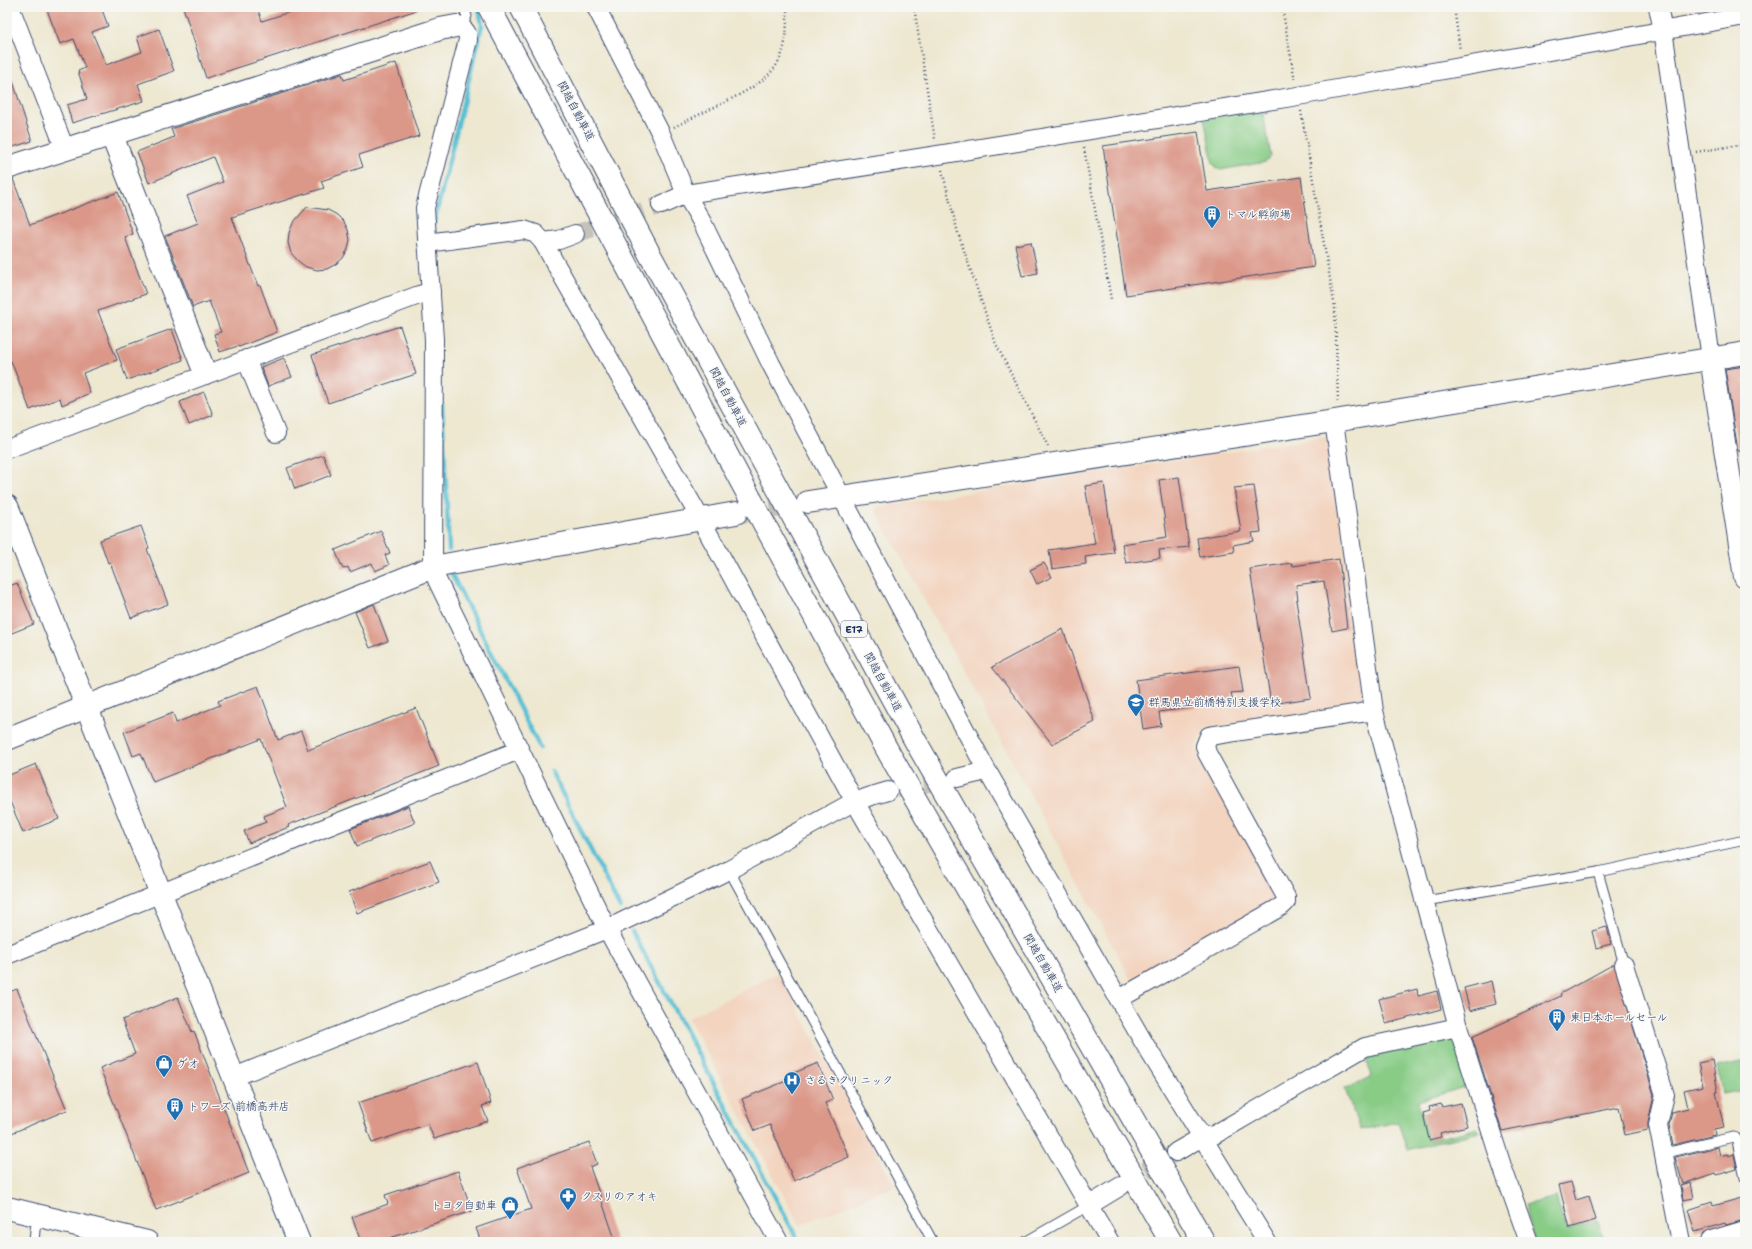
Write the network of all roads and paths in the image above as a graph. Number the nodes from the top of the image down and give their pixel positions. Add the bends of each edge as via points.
1 (10, 7) edge
2 (489, 7) edge
3 (521, 7) edge
4 (596, 7) edge
5 (786, 7) edge
6 (914, 7) edge
7 (1282, 7) edge
8 (1454, 7) edge
9 (1658, 7) edge
10 (1745, 16) edge
11 (460, 20) edge
12 (1663, 30) junction
13 (1462, 66) junction
14 (1298, 96) junction
15 (1081, 132) junction
16 (113, 134) junction
17 (661, 134) junction
18 (1745, 144) edge
19 (65, 149) junction
20 (1681, 154) junction
21 (938, 156) junction
22 (7, 168) edge
23 (686, 194) junction
24 (661, 205) tunnel mouth
25 (575, 234) tunnel mouth
26 (543, 242) junction
27 (427, 243) junction
28 (431, 292) junction
29 (1111, 299) dead end
30 (1745, 353) edge
31 (246, 358) junction
32 (1711, 358) junction
33 (205, 374) junction
34 (1334, 421) junction
35 (276, 433) dead end
36 (7, 449) edge
37 (1055, 463) junction
38 (841, 496) junction
39 (808, 502) tunnel mouth
40 (7, 506) edge
41 (736, 513) tunnel mouth
42 (700, 518) junction
43 (433, 567) junction
44 (1745, 577) edge
45 (87, 707) junction
46 (1374, 711) junction
47 (7, 739) edge
48 (519, 750) junction
49 (986, 769) junction
50 (958, 778) tunnel mouth
51 (888, 791) tunnel mouth
52 (855, 802) junction
53 (1745, 840) edge
54 (729, 870) junction
55 (1598, 872) junction
56 (160, 893) junction
57 (1425, 901) junction
58 (607, 929) junction
59 (7, 955) edge
60 (1624, 965) joint
61 (1119, 999) junction
62 (1458, 1027) junction
63 (234, 1078) junction
64 (1202, 1137) junction
65 (1176, 1152) tunnel mouth
66 (1665, 1153) junction
67 (1745, 1178) edge
68 (1121, 1186) tunnel mouth
69 (1088, 1206) junction
70 (7, 1208) edge
71 (38, 1216) junction
72 (1745, 1232) edge
73 (34, 1242) edge
74 (147, 1242) edge
75 (299, 1242) edge
76 (779, 1242) edge
77 (933, 1242) edge
78 (1025, 1242) edge
79 (1110, 1242) edge
80 (1171, 1242) edge
81 (1204, 1242) edge
82 (1267, 1242) edge
83 (1529, 1242) edge
84 (1682, 1242) edge
85 (1712, 1242) edge

1 - 19 street
2 - 80 main road, E17 via 890,755
3 - 81 main road, 関越自動車道 / E17 via 653,260 916,742
4 - 17 street
5 - 17 path via 784,44 777,64 765,79
6 - 21 path
7 - 14 path
8 - 13 path
9 - 12 street
10 - 12 street
11 - 16 main road via 440,29
11 - 27 street via 468,40 425,208
12 - 13 street
12 - 20 street
13 - 14 street
14 - 15 street
14 - 34 path via 1335,308 1338,407
15 - 21 street
15 - 29 path
16 - 19 main road
16 - 33 main road
17 - 23 street
18 - 20 path
19 - 22 main road
20 - 32 street
21 - 23 street
21 - 37 path via 958,233 996,344
23 - 24 street
23 - 38 street
25 - 26 street
26 - 27 street via 536,234 524,230
26 - 42 street
27 - 28 street
28 - 31 street
28 - 43 street via 434,339
30 - 32 main road
31 - 33 street
31 - 35 street
32 - 34 main road
32 - 44 main road
33 - 36 street
34 - 37 main road
34 - 46 street
37 - 38 main road
38 - 39 main road
38 - 49 street
40 - 45 main road
41 - 42 main road
42 - 43 main road
42 - 52 street
43 - 45 main road
43 - 48 street
45 - 47 main road
45 - 56 main road
46 - 57 street
46 - 61 street via 1210,736 1205,746 1207,753 1286,897 1286,902
48 - 56 street
48 - 58 street
49 - 50 street
49 - 61 street
51 - 52 street
52 - 54 street
52 - 69 street
53 - 55 lane
54 - 58 street
54 - 77 lane
55 - 57 lane
55 - 60 lane
56 - 59 street
56 - 63 main road
57 - 62 street
58 - 63 street
58 - 76 street
60 - 66 street via 1664,1095 1658,1125
61 - 64 street
62 - 64 street via 1365,1047 1214,1135
62 - 83 street
63 - 75 main road
64 - 65 street
64 - 82 street
66 - 67 lane via 1733,1137 1737,1141
66 - 84 street
68 - 69 street
69 - 78 lane
69 - 79 street
70 - 71 main road
71 - 73 lane
71 - 74 main road
72 - 85 main road

